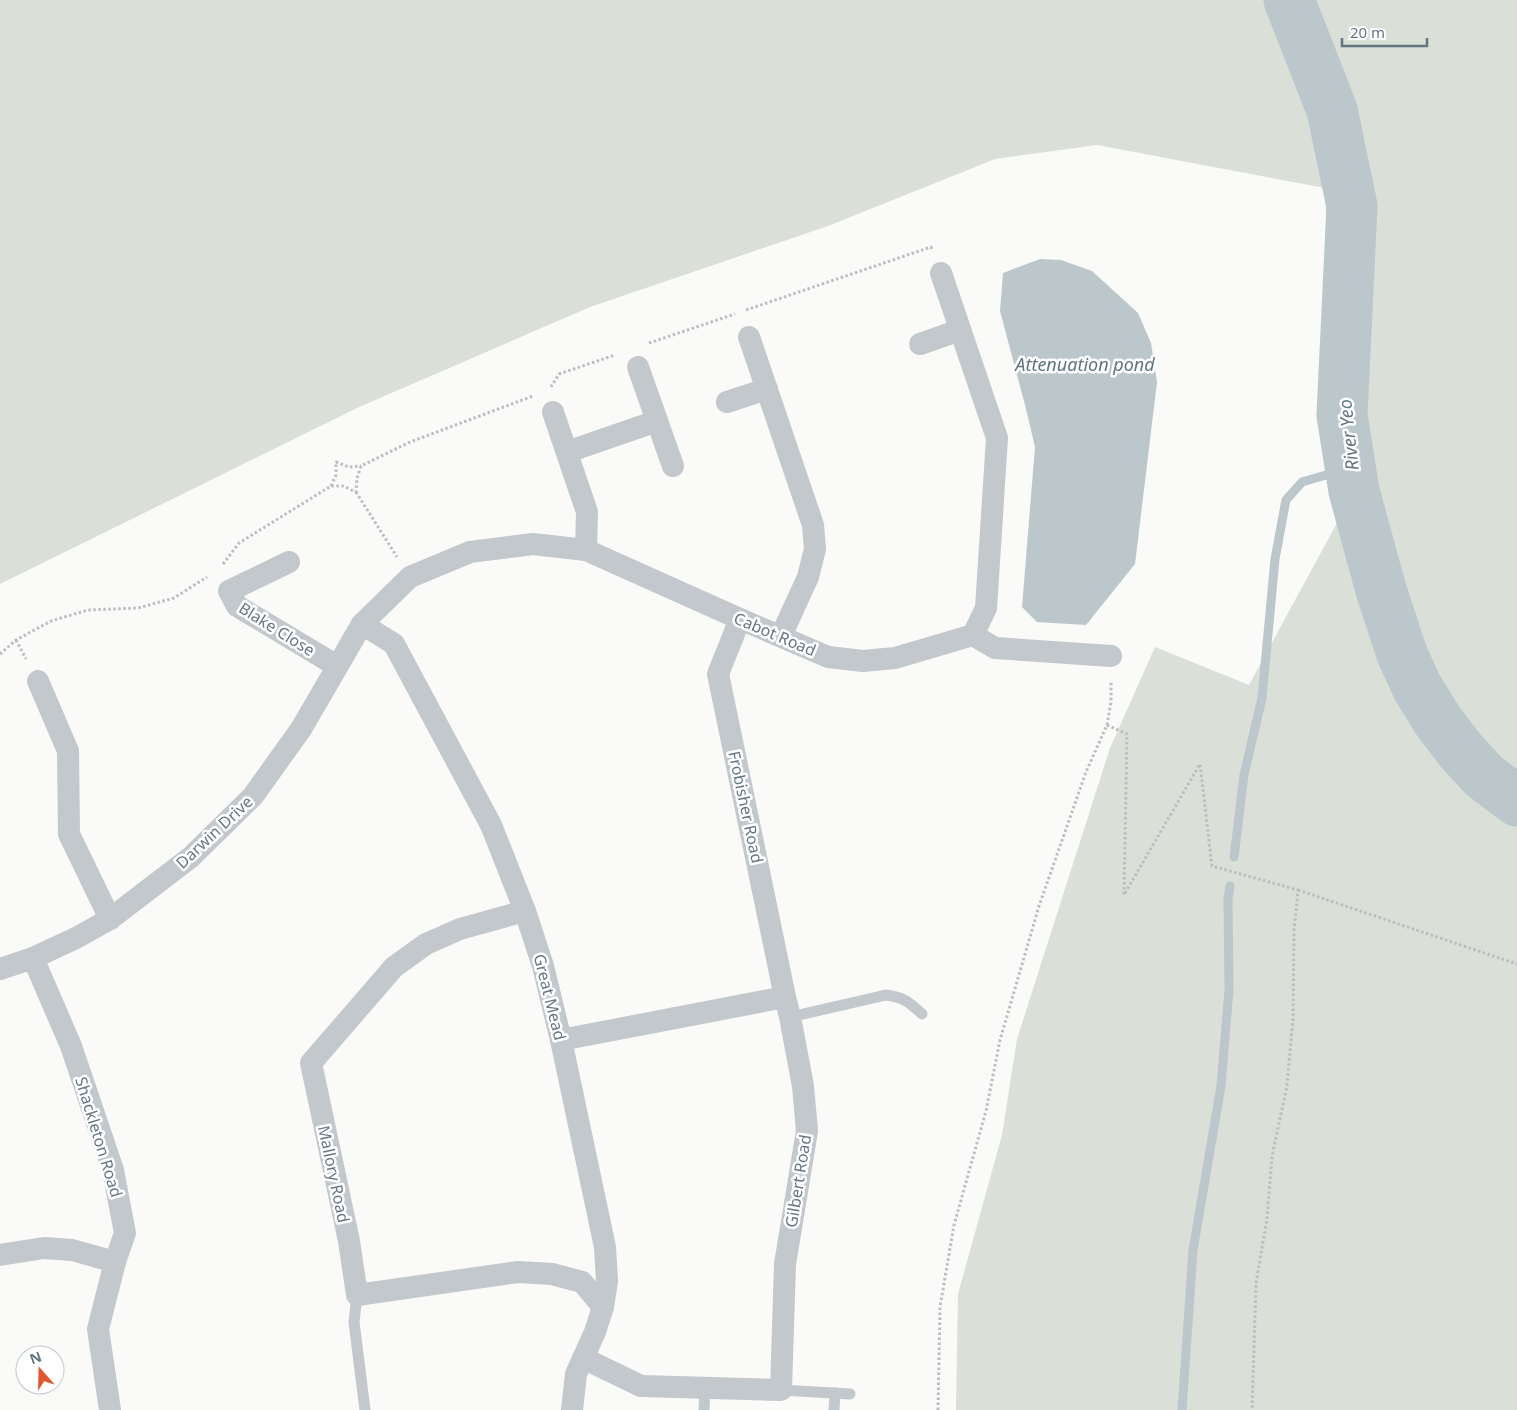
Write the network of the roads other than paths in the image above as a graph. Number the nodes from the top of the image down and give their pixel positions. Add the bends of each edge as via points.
1 (941, 273) road end
2 (960, 330) junction
3 (749, 337) dead end
4 (920, 344) dead end
5 (633, 355) road end
6 (767, 389) junction
7 (727, 402) dead end
8 (553, 412) dead end
9 (657, 421) junction
10 (567, 452) junction
11 (673, 466) dead end
12 (586, 550) junction
13 (289, 562) dead end
14 (740, 619) junction
15 (362, 624) junction
16 (973, 634) junction
17 (781, 636) junction
18 (1111, 656) road end
19 (336, 666) junction
20 (38, 681) dead end
21 (525, 911) junction
22 (110, 919) junction
23 (33, 958) junction
24 (0, 969) edge
25 (788, 1007) junction
26 (922, 1014) dead end
27 (562, 1040) junction
28 (0, 1255) edge
29 (115, 1262) junction
30 (357, 1295) junction
31 (603, 1306) junction
32 (583, 1358) junction
33 (781, 1390) junction
34 (835, 1393) junction
35 (850, 1394) dead end
36 (704, 1399) edge
37 (110, 1410) edge
38 (365, 1410) edge
39 (572, 1410) edge
40 (834, 1410) edge

1 - 2 street
2 - 4 street
2 - 16 street via 997,438 986,608
3 - 6 street
5 - 9 street
6 - 7 street
6 - 17 street via 814,526 815,550 808,577
8 - 10 street
9 - 10 street
9 - 11 street
10 - 12 street via 587,512
12 - 14 street, Cabot Road
12 - 15 street, Cabot Road via 534,544 470,552 410,577
13 - 19 street, Blake Close via 229,591 237,606
14 - 17 street, Cabot Road
14 - 25 street, Frobisher Road via 718,674
15 - 19 street, Darwin Drive
15 - 21 street, Great Mead via 394,644 490,825
16 - 17 street, Cabot Road via 895,658 862,661 828,657
16 - 18 street via 995,648
19 - 22 street, Darwin Drive via 301,729 253,796 191,857
20 - 22 street via 68,751 69,834
21 - 27 street, Great Mead
21 - 30 street, Mallory Road via 460,929 426,944 394,967 311,1063 349,1240
22 - 23 street, Darwin Drive
23 - 24 street, Darwin Drive
23 - 29 street, Shackleton Road via 71,1046 113,1170 125,1233
25 - 26 lane via 886,996 908,1001
25 - 27 street
25 - 33 street, Gilbert Road via 803,1086 807,1131 785,1264
27 - 31 street, Great Mead via 605,1247 607,1281
28 - 29 street via 44,1248 72,1250
29 - 37 street, Shackleton Road via 98,1329
30 - 31 street via 518,1272 552,1274 582,1282
30 - 38 lane via 354,1322
31 - 32 street, Great Mead
32 - 36 street via 641,1386
32 - 39 street, Great Mead via 576,1374
33 - 34 lane
33 - 36 street
34 - 35 lane
34 - 40 lane

